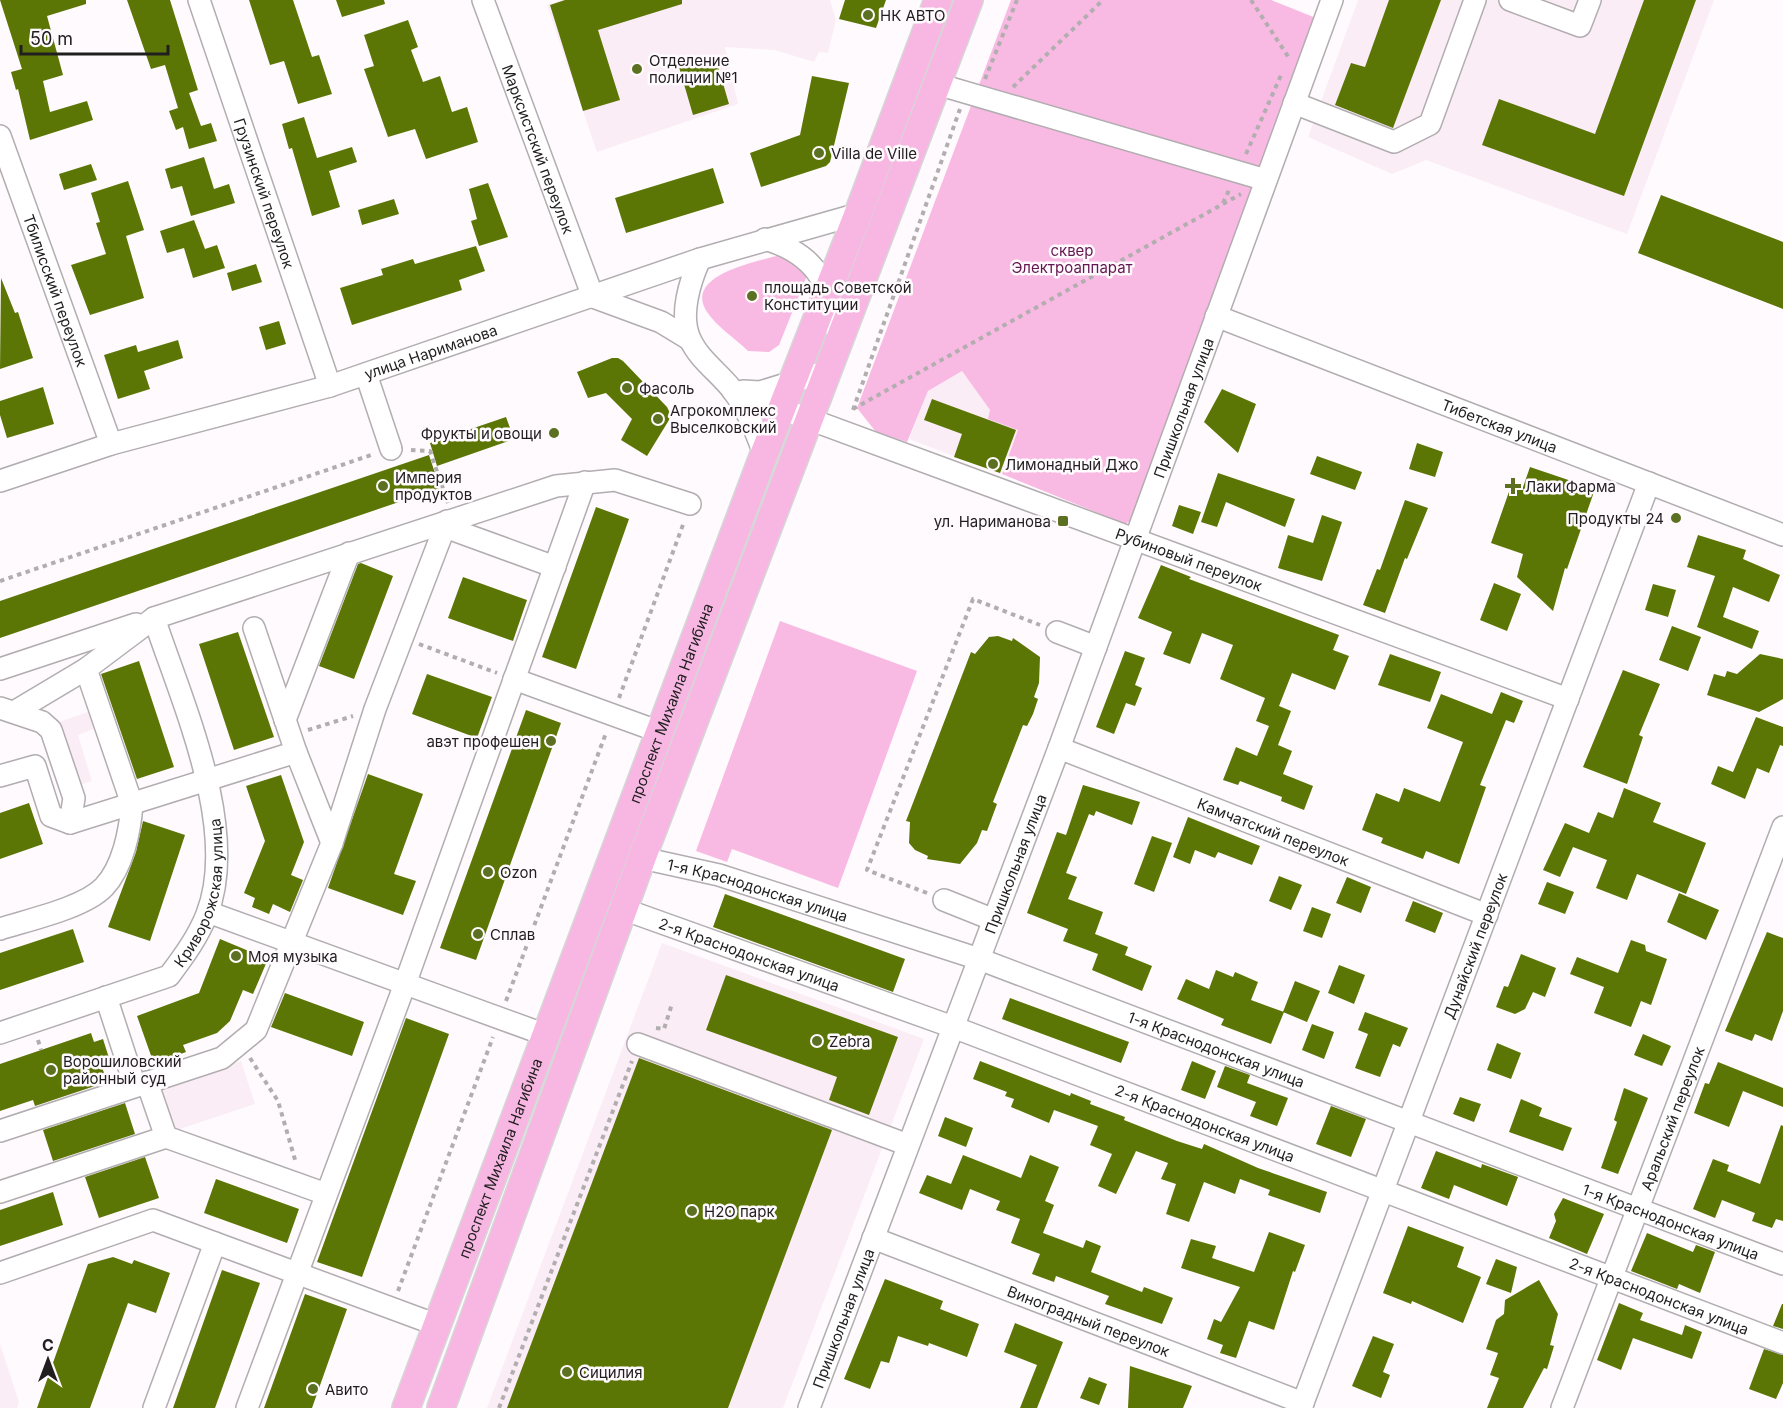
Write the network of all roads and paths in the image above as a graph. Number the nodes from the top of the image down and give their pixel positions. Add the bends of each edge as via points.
1 (199, 0) edge
2 (483, 0) edge
3 (938, 0) edge
4 (969, 0) edge
5 (1017, 0) edge
6 (1103, 0) edge
7 (1251, 0) edge
8 (1332, 0) edge
9 (1475, 0) edge
10 (1510, 0) edge
11 (1590, 0) edge
12 (937, 84) junction
13 (981, 97) junction
14 (1294, 103) junction
15 (0, 136) edge
16 (1238, 172) junction
17 (1266, 180) junction
18 (1223, 204) junction
19 (858, 214) junction
20 (765, 239) junction
21 (700, 259) junction
22 (827, 292) junction
23 (593, 297) junction
24 (1216, 316) junction
25 (689, 339) junction
26 (838, 344) junction
27 (828, 371) junction
28 (366, 374) junction
29 (792, 383) junction
30 (330, 386) junction
31 (733, 391) junction
32 (853, 409) junction
33 (781, 411) junction
34 (809, 420) junction
35 (844, 433) junction
36 (111, 444) junction
37 (391, 448) junction
38 (764, 454) junction
39 (0, 481) edge
40 (585, 482) junction
41 (1649, 483) junction
42 (690, 504) joint
43 (448, 523) junction
44 (1783, 535) edge
45 (1135, 539) junction
46 (349, 553) junction
47 (555, 567) junction
48 (0, 581) edge
49 (154, 618) junction
50 (254, 628) dead end
51 (1057, 632) joint
52 (402, 638) junction
53 (1096, 647) junction
54 (0, 669) edge
55 (86, 669) junction
56 (514, 679) junction
57 (1568, 699) junction
58 (375, 709) junction
59 (7, 710) edge
60 (613, 715) junction
61 (660, 732) junction
62 (290, 736) junction
63 (1059, 748) junction
64 (0, 776) edge
65 (207, 778) junction
66 (132, 804) junction
67 (70, 823) junction
68 (1783, 827) edge
69 (332, 843) junction
70 (642, 858) junction
71 (944, 900) joint
72 (624, 909) junction
73 (208, 912) junction
74 (1487, 915) junction
75 (994, 920) junction
76 (0, 929) edge
77 (291, 943) junction
78 (979, 959) junction
79 (405, 984) junction
80 (106, 997) junction
81 (672, 1004) dead end
82 (500, 1018) junction
83 (654, 1028) dead end
84 (953, 1028) junction
85 (0, 1033) edge
86 (546, 1035) junction
87 (37, 1040) dead end
88 (638, 1044) joint
89 (241, 1045) junction
90 (41, 1050) dead end
91 (141, 1084) junction
92 (1410, 1121) junction
93 (0, 1131) edge
94 (166, 1137) junction
95 (908, 1145) junction
96 (304, 1186) junction
97 (1384, 1191) junction
98 (0, 1192) edge
99 (326, 1194) junction
100 (1638, 1208) junction
101 (873, 1238) junction
102 (215, 1243) junction
103 (1783, 1264) edge
104 (0, 1273) edge
105 (296, 1273) junction
106 (1612, 1278) junction
107 (391, 1308) junction
108 (437, 1325) junction
109 (1783, 1343) edge
110 (1302, 1405) edge
111 (154, 1408) edge
112 (247, 1408) edge
113 (406, 1408) edge
114 (441, 1408) edge
115 (499, 1408) edge
116 (809, 1408) edge
117 (1562, 1408) edge

1 - 30 street, Грузинский переулок
2 - 23 street, Марксистский переулок
3 - 19 main road, проспект Михаила Нагибина
4 - 12 main road, проспект Михаила Нагибина
5 - 13 path
6 - 13 path
7 - 16 path via 1289,58
8 - 14 street, Пришкольная улица
9 - 14 street via 1430,124 1394,142
10 - 11 street via 1580,27
12 - 13 street
12 - 26 main road, проспект Михаила Нагибина
13 - 16 street
13 - 32 path
14 - 17 street, Пришкольная улица
15 - 36 street, Тбилисский переулок
16 - 17 street
16 - 18 path
17 - 18 path
17 - 24 street, Пришкольная улица
18 - 32 path
19 - 20 street, улица Нариманова
19 - 22 main road, проспект Михаила Нагибина
20 - 21 street, улица Нариманова
20 - 22 street via 788,246 806,258 819,271
21 - 23 street, улица Нариманова
21 - 25 street via 687,296
22 - 26 street
22 - 29 main road, проспект Михаила Нагибина
23 - 25 street via 661,321
23 - 28 street, улица Нариманова
24 - 41 street, Тибетская улица
24 - 45 street, Пришкольная улица
25 - 31 street
26 - 27 main road, проспект Михаила Нагибина
27 - 29 street
27 - 34 main road, проспект Михаила Нагибина
28 - 30 street, улица Нариманова
28 - 37 street
29 - 31 street via 760,392
29 - 33 main road, проспект Михаила Нагибина
30 - 36 street, улица Нариманова
31 - 33 street
31 - 38 street via 747,412
32 - 35 path
33 - 34 street
33 - 38 main road, проспект Михаила Нагибина
34 - 35 street, Рубиновый переулок
34 - 70 main road, проспект Михаила Нагибина
35 - 45 street, Рубиновый переулок
36 - 39 street, улица Нариманова
37 - 43 path via 430,452
37 - 48 path
38 - 61 main road, проспект Михаила Нагибина
40 - 42 street via 615,480
40 - 43 street via 555,486
40 - 47 street
41 - 44 street, Тибетская улица
41 - 57 street, Дунайский переулок
42 - 60 path
43 - 46 street
43 - 47 street
43 - 52 street
45 - 53 street, Пришкольная улица
45 - 57 street, Рубиновый переулок
46 - 49 street
46 - 62 street
47 - 56 street
49 - 54 street
49 - 55 street
49 - 65 street, Криворожская улица
50 - 62 street
51 - 53 street
51 - 71 path via 973,599 867,870
52 - 56 path
52 - 58 street
53 - 63 street, Пришкольная улица
55 - 59 street
55 - 66 street
56 - 60 street
56 - 79 street
57 - 74 street, Дунайский переулок
58 - 62 path
58 - 69 street
59 - 67 street via 42,722 51,730 74,798
60 - 61 street
60 - 82 path
61 - 86 main road, проспект Михаила Нагибина
62 - 65 street
62 - 69 street
63 - 74 street, Камчатский переулок
63 - 75 street, Пришкольная улица
64 - 67 street via 35,765 51,816
65 - 66 street
65 - 73 street, Криворожская улица via 217,860
66 - 67 street
66 - 76 street via 116,869 103,888 81,901
68 - 100 street, Аральский переулок
69 - 77 street
70 - 72 main road, проспект Михаила Нагибина
70 - 78 street, 1-я Краснодонская улица via 719,875
71 - 75 street
72 - 84 street, 2-я Краснодонская улица
72 - 114 main road, проспект Михаила Нагибина
73 - 77 street
73 - 80 street, Криворожская улица via 169,976
74 - 92 street, Дунайский переулок
75 - 78 street, Пришкольная улица
77 - 79 street
77 - 89 street via 256,1030
78 - 84 street, Пришкольная улица
78 - 92 street, 1-я Краснодонская улица
79 - 82 street
79 - 99 street
80 - 85 street, Криворожская улица
80 - 91 street
81 - 83 path via 664,1029
82 - 86 street
82 - 107 path
84 - 95 street, Пришкольная улица
84 - 97 street, 2-я Краснодонская улица
86 - 108 main road, проспект Михаила Нагибина
87 - 90 path
88 - 95 street
88 - 115 path
89 - 91 street via 222,1058
89 - 96 path via 278,1101
91 - 93 street
91 - 94 street
92 - 97 street, Дунайский переулок
92 - 100 street, 1-я Краснодонская улица
94 - 96 street
94 - 98 street
95 - 101 street, Пришкольная улица
96 - 99 street
97 - 106 street, 2-я Краснодонская улица
97 - 110 street, Дунайский переулок
99 - 105 street
100 - 103 street, 1-я Краснодонская улица
100 - 106 street, Аральский переулок
101 - 110 street, Виноградный переулок
101 - 116 street, Пришкольная улица
102 - 104 street via 153,1220
102 - 105 street
102 - 111 street
105 - 107 street
105 - 112 street
106 - 109 street, 2-я Краснодонская улица
106 - 117 street, Аральский переулок
107 - 108 street
108 - 113 main road, проспект Михаила Нагибина

